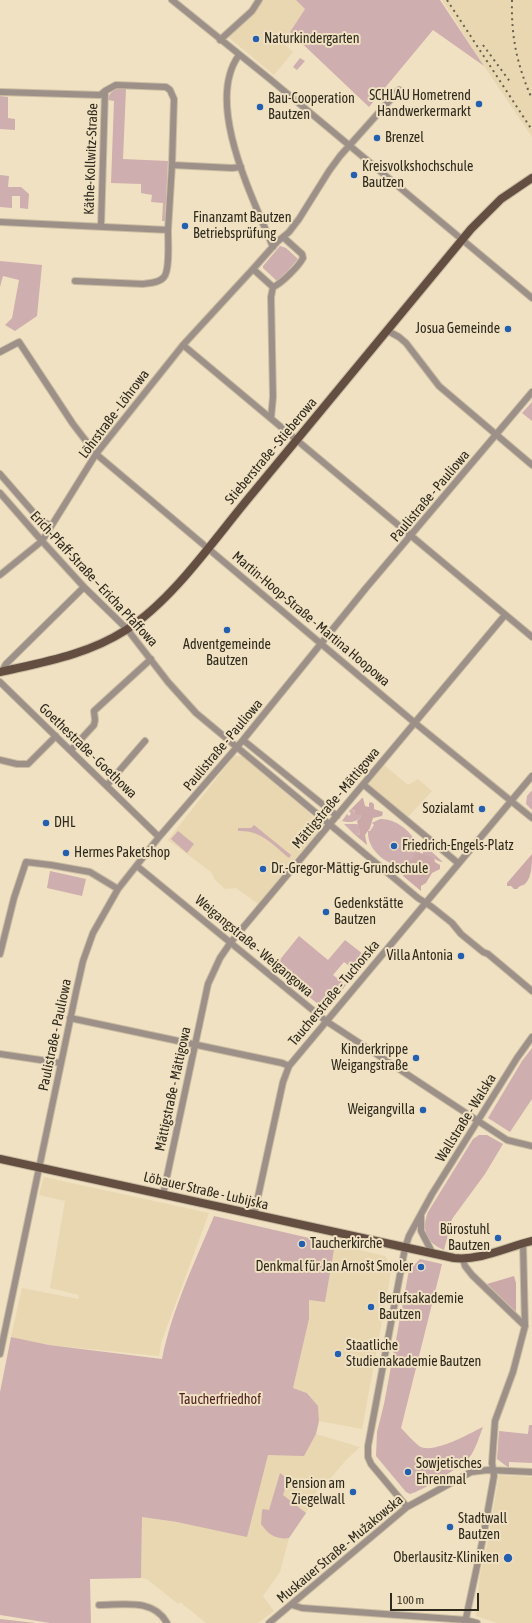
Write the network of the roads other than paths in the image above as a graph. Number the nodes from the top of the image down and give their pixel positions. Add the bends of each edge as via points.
1 (172, 0) edge
2 (259, 0) edge
3 (220, 40) junction
4 (239, 54) junction
5 (399, 90) dead end
6 (105, 91) junction
7 (0, 92) edge
8 (350, 146) junction
9 (172, 165) junction
10 (241, 167) junction
11 (532, 178) edge
12 (0, 222) edge
13 (101, 227) junction
14 (168, 230) junction
15 (283, 237) junction
16 (463, 240) junction
17 (273, 247) junction
18 (253, 269) junction
19 (75, 281) dead end
20 (273, 287) junction
21 (532, 298) edge
22 (388, 331) junction
23 (183, 345) junction
24 (0, 352) edge
25 (532, 392) edge
26 (271, 418) junction
27 (497, 434) junction
28 (297, 440) junction
29 (96, 454) junction
30 (532, 465) edge
31 (0, 474) edge
32 (0, 493) edge
33 (51, 526) junction
34 (411, 536) junction
35 (42, 541) junction
36 (208, 548) junction
37 (0, 575) edge
38 (84, 587) junction
39 (505, 615) junction
40 (127, 629) junction
41 (532, 637) edge
42 (322, 644) junction
43 (151, 659) junction
44 (1, 672) edge
45 (0, 682) edge
46 (415, 723) junction
47 (56, 736) junction
48 (243, 740) junction
49 (145, 741) dead end
50 (237, 748) junction
51 (71, 750) junction
52 (0, 760) edge
53 (532, 776) edge
54 (107, 785) junction
55 (364, 785) junction
56 (512, 801) junction
57 (337, 816) junction
58 (532, 818) edge
59 (329, 825) junction
60 (159, 837) junction
61 (458, 863) junction
62 (137, 866) junction
63 (118, 889) junction
64 (425, 902) junction
65 (231, 942) junction
66 (0, 954) edge
67 (532, 991) edge
68 (70, 1018) junction
69 (326, 1021) junction
70 (532, 1037) edge
71 (195, 1045) junction
72 (0, 1054) edge
73 (61, 1064) junction
74 (290, 1066) junction
75 (478, 1120) junction
76 (532, 1146) edge
77 (0, 1159) edge
78 (39, 1167) junction
79 (163, 1195) junction
80 (421, 1213) junction
81 (254, 1215) junction
82 (532, 1241) edge
83 (519, 1244) junction
84 (406, 1248) junction
85 (433, 1254) junction
86 (463, 1259) junction
87 (525, 1326) junction
88 (532, 1328) edge
89 (0, 1354) edge
90 (493, 1470) junction
91 (532, 1472) edge
92 (407, 1507) junction
93 (99, 1605) dead end
94 (292, 1605) junction
95 (466, 1621) edge
96 (167, 1623) edge
97 (269, 1623) edge
98 (477, 1623) edge

1 - 3 street
2 - 3 street via 252,11
3 - 4 street
4 - 8 street
4 - 10 street via 227,85 227,113
5 - 8 street, Löhrstraße - Löhrowa
6 - 7 street, Käthe-Kollwitz-Straße via 100,94
6 - 9 street, Käthe-Kollwitz-Straße via 116,85 166,87 170,90 174,99
6 - 13 street, Käthe-Kollwitz-Straße
8 - 15 street, Löhrstraße - Löhrowa via 329,171 299,219
8 - 16 street
9 - 10 street
9 - 14 street, Käthe-Kollwitz-Straße
10 - 17 street
11 - 16 main road, Stieberstraße - Stieberowa via 497,202
12 - 13 street, Käthe-Kollwitz-Straße
13 - 14 street, Käthe-Kollwitz-Straße
14 - 19 street, Käthe-Kollwitz-Straße via 165,277 161,280 143,284
15 - 17 street, Löhrstraße - Löhrowa
15 - 20 street via 302,254 303,258 287,277
16 - 21 street
16 - 22 main road, Stieberstraße - Stieberowa
17 - 18 street, Löhrstraße - Löhrowa
18 - 20 street
18 - 23 street, Löhrstraße - Löhrowa
20 - 26 street
22 - 27 street via 406,343 439,386
22 - 28 main road, Stieberstraße - Stieberowa
23 - 26 street
23 - 29 street, Löhrstraße - Löhrowa
24 - 29 street, Martin-Hoop-Straße - Martina Hoopowa via 19,342
25 - 27 street, Paulistraße - Pauliowa
26 - 28 street
27 - 30 street
27 - 34 street, Paulistraße - Pauliowa
28 - 34 street
28 - 36 main road, Stieberstraße - Stieberowa
29 - 33 street, Löhrstraße - Löhrowa
29 - 36 street, Martin-Hoop-Straße - Martina Hoopowa
31 - 33 street, Erich-Pfaff-Straße – Ericha Pfaffowa via 40,520
32 - 35 street, Erich-Pfaff-Straße – Ericha Pfaffowa
33 - 35 street, Löhrstraße - Löhrowa
34 - 39 street
34 - 42 street, Paulistraße - Pauliowa
35 - 37 street, Löhrstraße - Löhrowa
35 - 38 street, Erich-Pfaff-Straße – Ericha Pfaffowa
36 - 40 main road, Stieberstraße - Stieberowa via 162,601
36 - 42 street, Martin-Hoop-Straße - Martina Hoopowa
38 - 40 street, Erich-Pfaff-Straße – Ericha Pfaffowa
38 - 44 street via 6,664
39 - 41 street
39 - 46 street, Mättigstraße - Mättigowa
40 - 43 street, Erich-Pfaff-Straße – Ericha Pfaffowa
40 - 44 main road, Stieberstraße - Stieberowa via 98,646 62,658
42 - 46 street, Martin-Hoop-Straße - Martina Hoopowa
42 - 48 street, Paulistraße - Pauliowa
43 - 50 street, Erich-Pfaff-Straße – Ericha Pfaffowa via 196,714
43 - 51 street via 94,711 94,725
45 - 47 street, Goethestraße - Goethowa
46 - 55 street, Mättigstraße - Mättigowa
46 - 56 street, Martin-Hoop-Straße - Martina Hoopowa
47 - 51 street, Goethestraße - Goethowa
47 - 52 street via 28,764
48 - 50 street, Paulistraße - Pauliowa
48 - 57 street
49 - 54 street
50 - 59 street, Erich-Pfaff-Straße – Ericha Pfaffowa
50 - 60 street, Paulistraße - Pauliowa
51 - 54 street, Goethestraße - Goethowa
53 - 56 street, Taucherstraße - Tuchorska
54 - 60 street, Goethestraße - Goethowa
55 - 57 street, Mättigstraße - Mättigowa
55 - 61 street
56 - 58 street, Martin-Hoop-Straße - Martina Hoopowa
56 - 61 street, Taucherstraße - Tuchorska
57 - 59 street, Mättigstraße - Mättigowa
59 - 64 street, Erich-Pfaff-Straße – Ericha Pfaffowa
59 - 65 street, Mättigstraße - Mättigowa
60 - 62 street, Paulistraße - Pauliowa
61 - 64 street, Taucherstraße - Tuchorska
62 - 63 street, Paulistraße - Pauliowa
62 - 65 street, Weigangstraße - Weigangowa
63 - 66 street via 90,872 26,862
63 - 68 street, Paulistraße - Pauliowa via 93,933 83,961
64 - 67 street, Erich-Pfaff-Straße – Ericha Pfaffowa via 460,934
64 - 69 street, Taucherstraße - Tuchorska
65 - 69 street, Weigangstraße - Weigangowa
65 - 71 street, Mättigstraße - Mättigowa via 211,976
68 - 71 street
68 - 73 street, Paulistraße - Pauliowa
69 - 74 street, Taucherstraße - Tuchorska
69 - 75 street, Weigangstraße - Weigangowa
70 - 75 street, Wallstraße - Walska
71 - 74 street
71 - 79 street, Mättigstraße - Mättigowa
72 - 73 street
73 - 78 street, Paulistraße - Pauliowa
74 - 81 street, Taucherstraße - Tuchorska via 283,1082
75 - 76 street, Weigangstraße - Weigangowa via 508,1140
75 - 80 street, Wallstraße - Walska
77 - 78 main road, Löbauer Straße - Lubijska
78 - 79 main road, Löbauer Straße - Lubijska
78 - 89 street, Paulistraße - Pauliowa
79 - 81 main road, Löbauer Straße - Lubijska
80 - 84 street, Wallstraße - Walska
80 - 85 street via 421,1231
81 - 84 main road, Löbauer Straße - Lubijska
82 - 83 main road
83 - 86 main road
83 - 87 street
84 - 85 main road, Löbauer Straße - Lubijska
84 - 92 street, Wallstraße - Walska via 370,1432 368,1457
85 - 86 main road, Löbauer Straße - Lubijska
86 - 87 street via 472,1275
87 - 88 street
87 - 90 street via 513,1372 495,1421
90 - 91 street, Muskauer Straße - Mužakowska
90 - 92 street, Muskauer Straße - Mužakowska via 471,1472
90 - 95 street via 483,1538
92 - 94 street, Muskauer Straße - Mužakowska
93 - 96 street via 146,1605 162,1616
94 - 95 street via 302,1608
94 - 97 street, Muskauer Straße - Mužakowska
95 - 98 street

